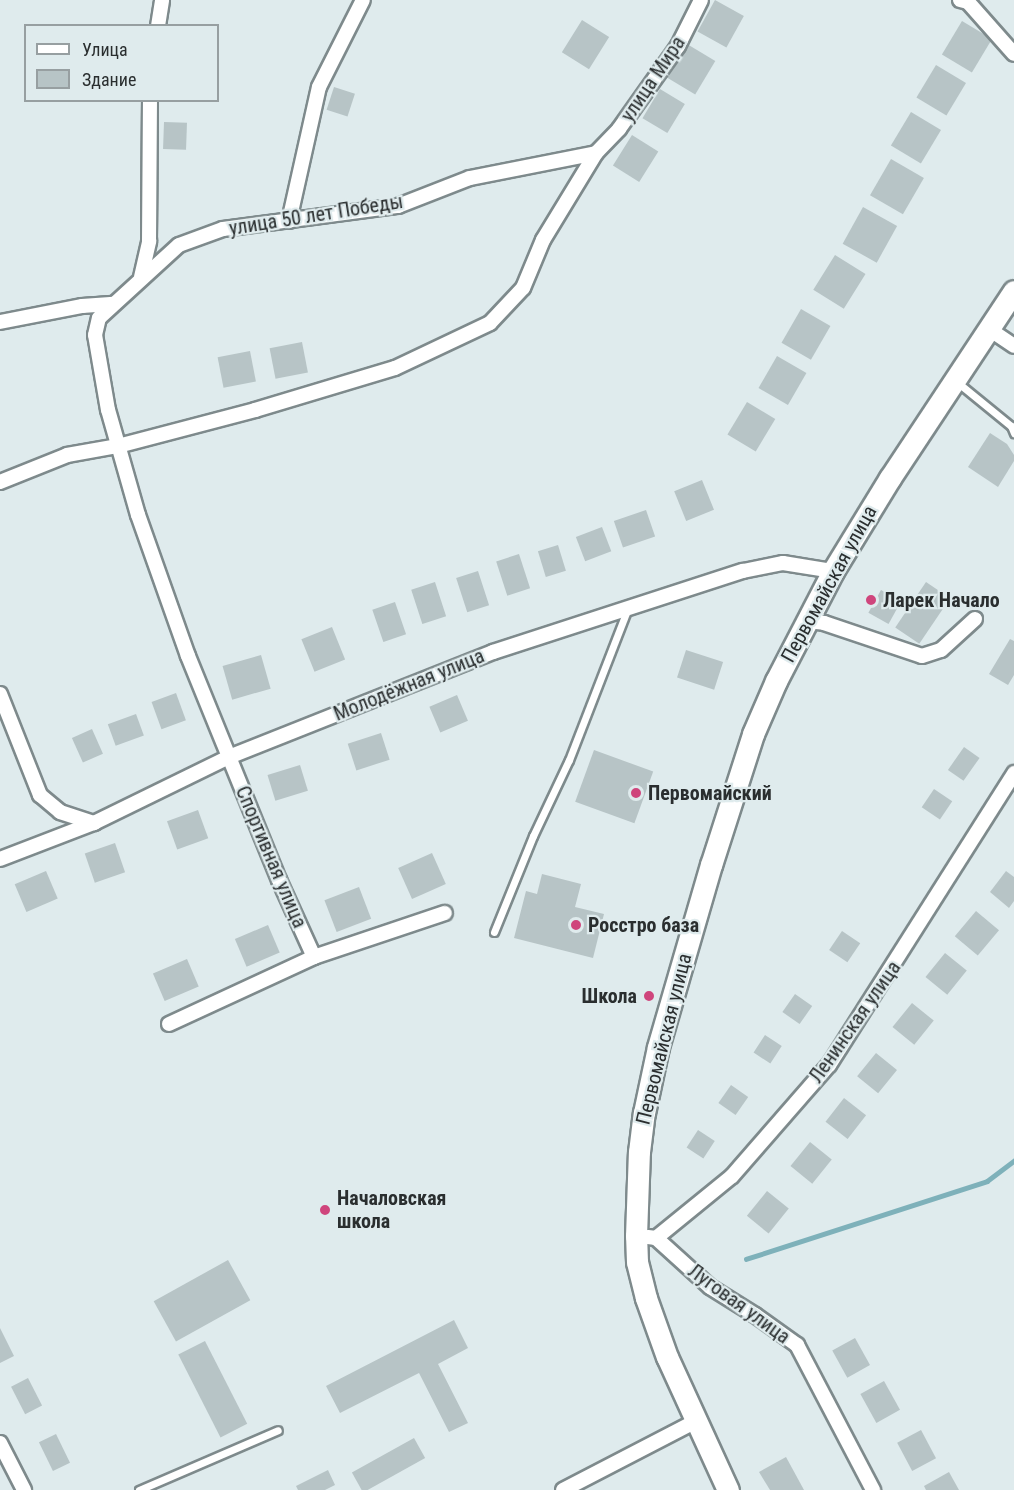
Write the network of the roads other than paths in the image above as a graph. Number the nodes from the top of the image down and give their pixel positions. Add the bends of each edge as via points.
1 (162, 0) edge
2 (363, 0) edge
3 (701, 0) edge
4 (960, 0) edge
5 (158, 24) edge
6 (1014, 54) edge
7 (150, 102) edge
8 (596, 153) junction
9 (289, 221) junction
10 (141, 278) junction
11 (1014, 291) edge
12 (114, 304) junction
13 (0, 322) edge
14 (989, 329) junction
15 (1014, 346) edge
16 (955, 380) junction
17 (1014, 433) edge
18 (118, 446) junction
19 (0, 482) edge
20 (833, 571) junction
21 (628, 608) junction
22 (975, 619) dead end
23 (806, 621) junction
24 (0, 694) edge
25 (229, 757) junction
26 (1014, 773) edge
27 (94, 823) junction
28 (0, 859) edge
29 (445, 913) dead end
30 (494, 932) dead end
31 (314, 957) junction
32 (169, 1024) dead end
33 (646, 1237) junction
34 (696, 1421) junction
35 (278, 1430) dead end
36 (0, 1443) edge
37 (24, 1490) edge
38 (139, 1490) edge
39 (563, 1490) edge
40 (728, 1490) edge
41 (873, 1490) edge

1 - 5 street
2 - 9 street via 319,87
3 - 8 street, улица Мира via 678,46 619,129
4 - 6 street via 968,2
7 - 10 street via 149,241
8 - 9 street, улица 50 лет Победы via 470,178 398,206
8 - 18 street via 543,240 523,288 490,322 394,368
9 - 10 street, улица 50 лет Победы via 223,229 178,245
10 - 12 street, улица 50 лет Победы
11 - 14 main road, Первомайская улица
12 - 13 street via 82,306
12 - 18 street, улица 50 лет Победы via 99,318 95,335
14 - 15 street
14 - 16 main road, Первомайская улица
16 - 17 lane via 1011,426
16 - 20 main road, Первомайская улица
18 - 19 street via 68,455
18 - 25 street, улица 50 лет Победы via 188,656
20 - 21 street, Молодёжная улица via 783,563 743,571
20 - 23 main road, Первомайская улица
21 - 25 street, Молодёжная улица via 493,652
21 - 30 lane via 569,760
22 - 23 street via 941,650 922,656 824,623
23 - 33 main road, Первомайская улица via 753,734 667,1013 644,1113 637,1187
24 - 27 street via 40,795 60,812
25 - 27 street, Молодёжная улица
25 - 31 street, Спортивная улица
26 - 33 street, Ленинская улица via 829,1065 732,1176
27 - 28 street, Молодёжная улица
29 - 31 street
31 - 32 street
33 - 34 main road, Первомайская улица via 637,1262 646,1298
33 - 41 street, Луговая улица via 710,1287 797,1345
34 - 39 street
34 - 40 main road, Первомайская улица
35 - 38 lane
36 - 37 street

